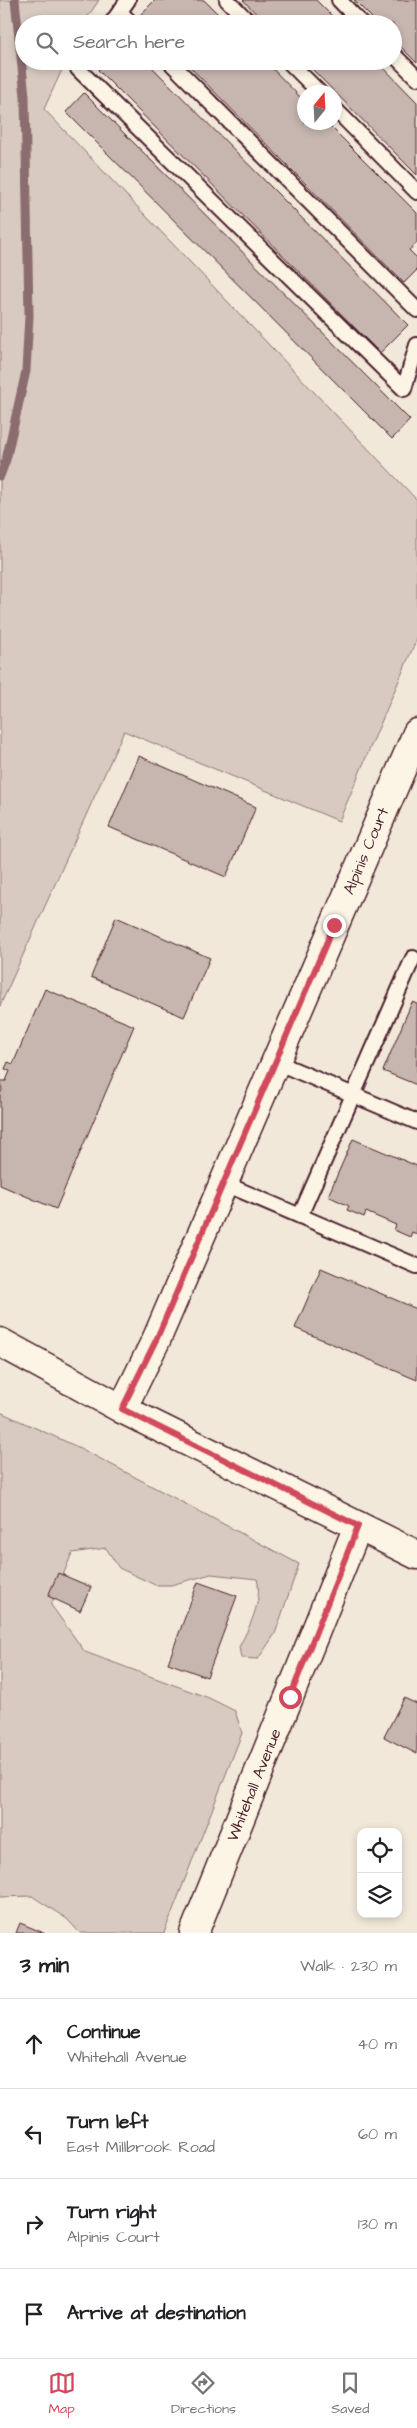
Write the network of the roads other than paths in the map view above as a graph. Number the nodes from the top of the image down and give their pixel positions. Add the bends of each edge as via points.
1 (128, 0) edge
2 (227, 0) edge
3 (338, 0) edge
4 (120, 12) junction
5 (118, 15) edge
6 (123, 15) edge
7 (242, 15) edge
8 (353, 15) edge
9 (402, 63) edge
10 (79, 70) edge
11 (178, 70) edge
12 (297, 70) edge
13 (417, 78) edge
14 (312, 85) edge
15 (342, 116) edge
16 (417, 192) edge
17 (417, 310) edge
18 (417, 345) edge
19 (417, 733) edge
20 (413, 958) dead end
21 (276, 1062) junction
22 (353, 1095) junction
23 (417, 1122) edge
24 (223, 1183) junction
25 (300, 1216) junction
26 (417, 1266) edge
27 (0, 1342) edge
28 (122, 1409) junction
29 (358, 1526) junction
30 (417, 1555) edge
31 (194, 1933) edge

1 - 4 lane
2 - 7 lane
3 - 8 lane
4 - 5 lane
4 - 6 lane
9 - 13 lane
10 - 18 lane via 404,389
11 - 17 lane
12 - 14 lane
15 - 16 lane
19 - 21 street, Alpinis Court
20 - 22 lane
21 - 22 lane
21 - 24 street, Alpinis Court
22 - 23 lane
22 - 25 lane
24 - 25 lane
24 - 28 street, Alpinis Court via 157,1338
25 - 26 lane
27 - 28 street
28 - 29 street
29 - 30 street
29 - 31 street, Whitehall Avenue

